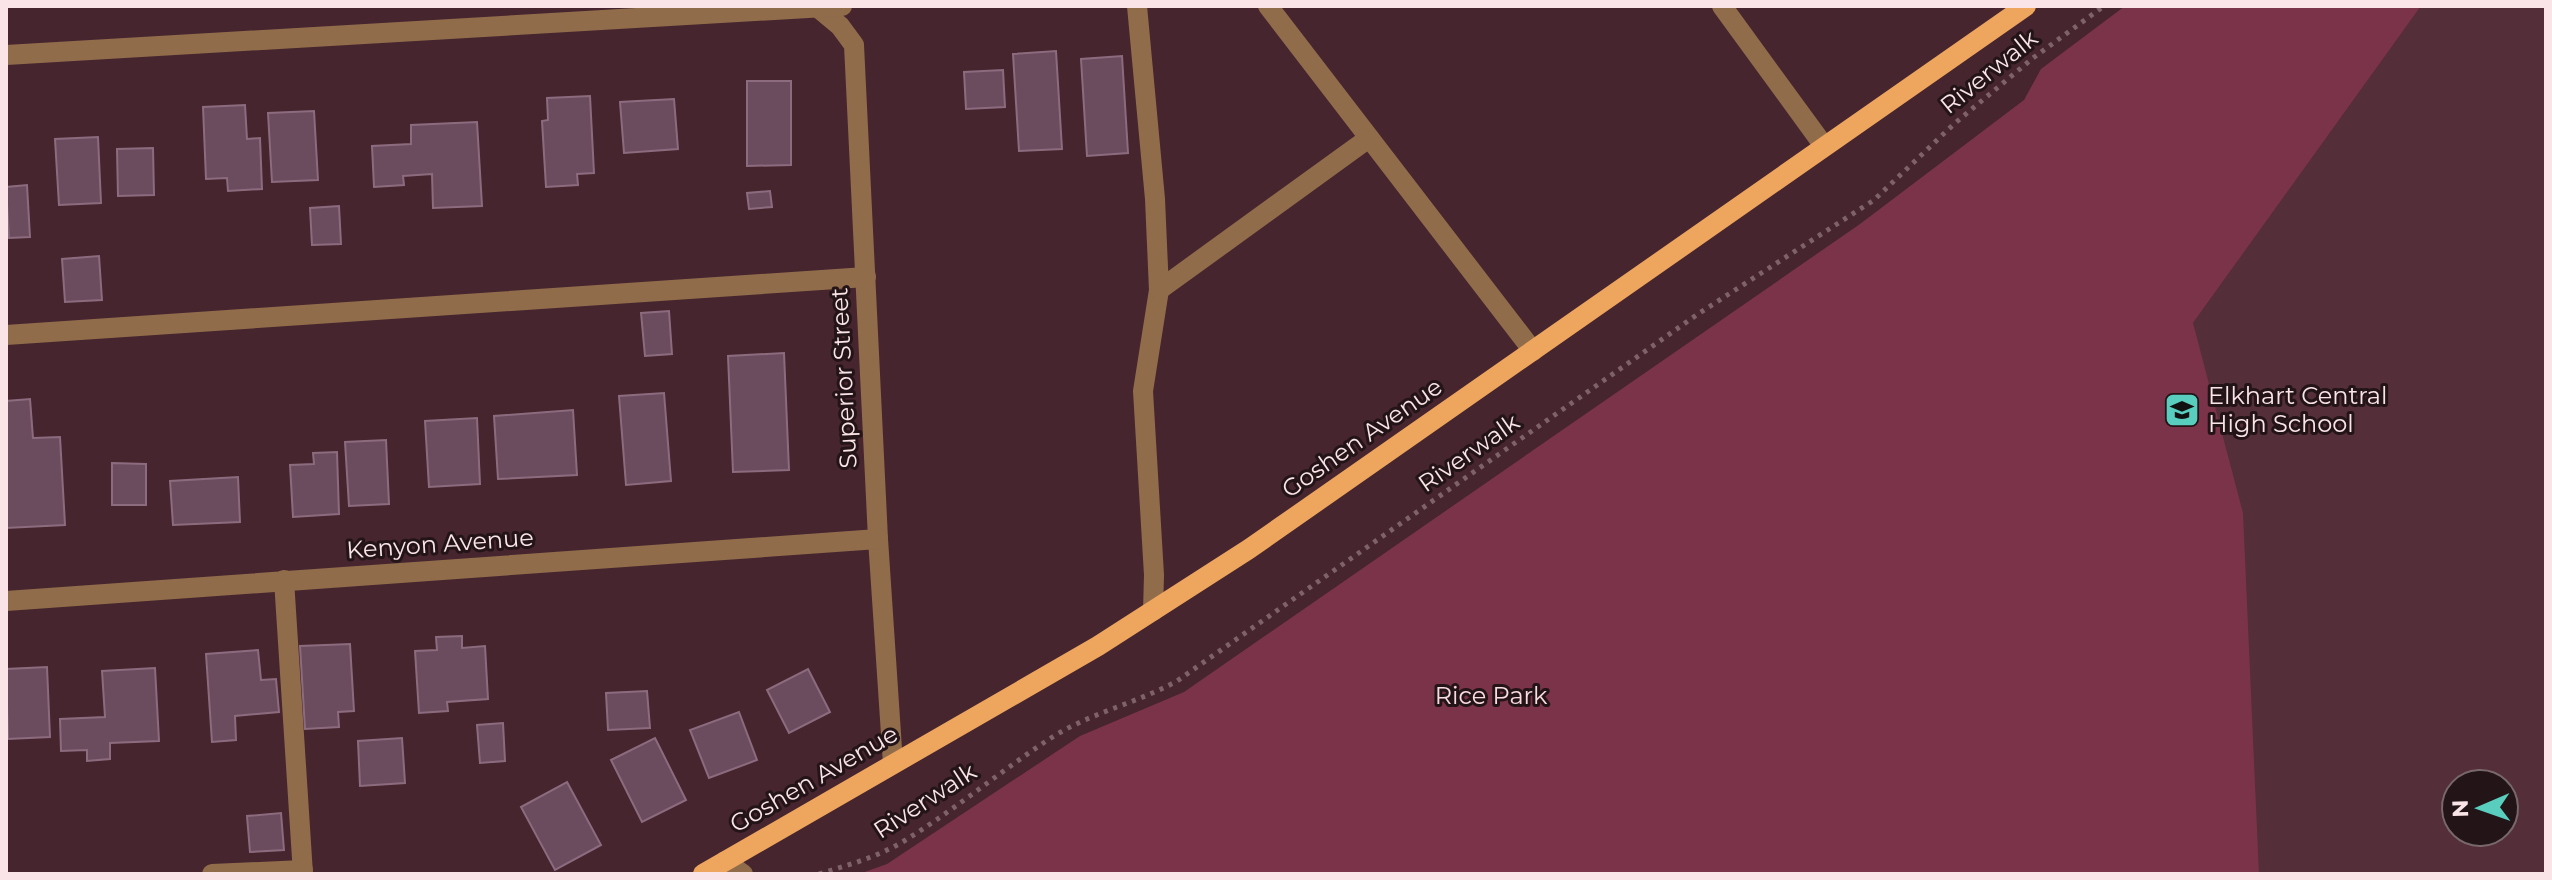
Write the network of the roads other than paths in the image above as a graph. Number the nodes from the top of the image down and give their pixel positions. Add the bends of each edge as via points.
1 (842, 6) edge
2 (1137, 6) edge
3 (1268, 6) edge
4 (1722, 6) edge
5 (2026, 6) edge
6 (817, 7) edge
7 (6, 55) edge
8 (1369, 138) junction
9 (1824, 146) junction
10 (866, 277) junction
11 (1159, 290) junction
12 (6, 335) edge
13 (1533, 351) junction
14 (878, 539) junction
15 (284, 580) junction
16 (6, 601) edge
17 (1153, 611) junction
18 (893, 764) junction
19 (725, 861) junction
20 (303, 872) edge
21 (212, 874) edge
22 (703, 874) edge
23 (743, 874) edge

1 - 6 street
2 - 11 street
3 - 8 street
4 - 9 street
5 - 9 main road, Goshen Avenue
6 - 7 street
6 - 10 street, Superior Street via 854,45
8 - 11 street
8 - 13 street
9 - 13 main road, Goshen Avenue
10 - 12 street
10 - 14 street, Superior Street
11 - 17 street via 1143,391
13 - 17 main road, Goshen Avenue
14 - 15 street, Kenyon Avenue
14 - 18 street, Superior Street
15 - 16 street, Kenyon Avenue
15 - 20 street
17 - 18 main road, Goshen Avenue
18 - 19 main road, Goshen Avenue
19 - 22 main road, Goshen Avenue
19 - 23 street
20 - 21 street

